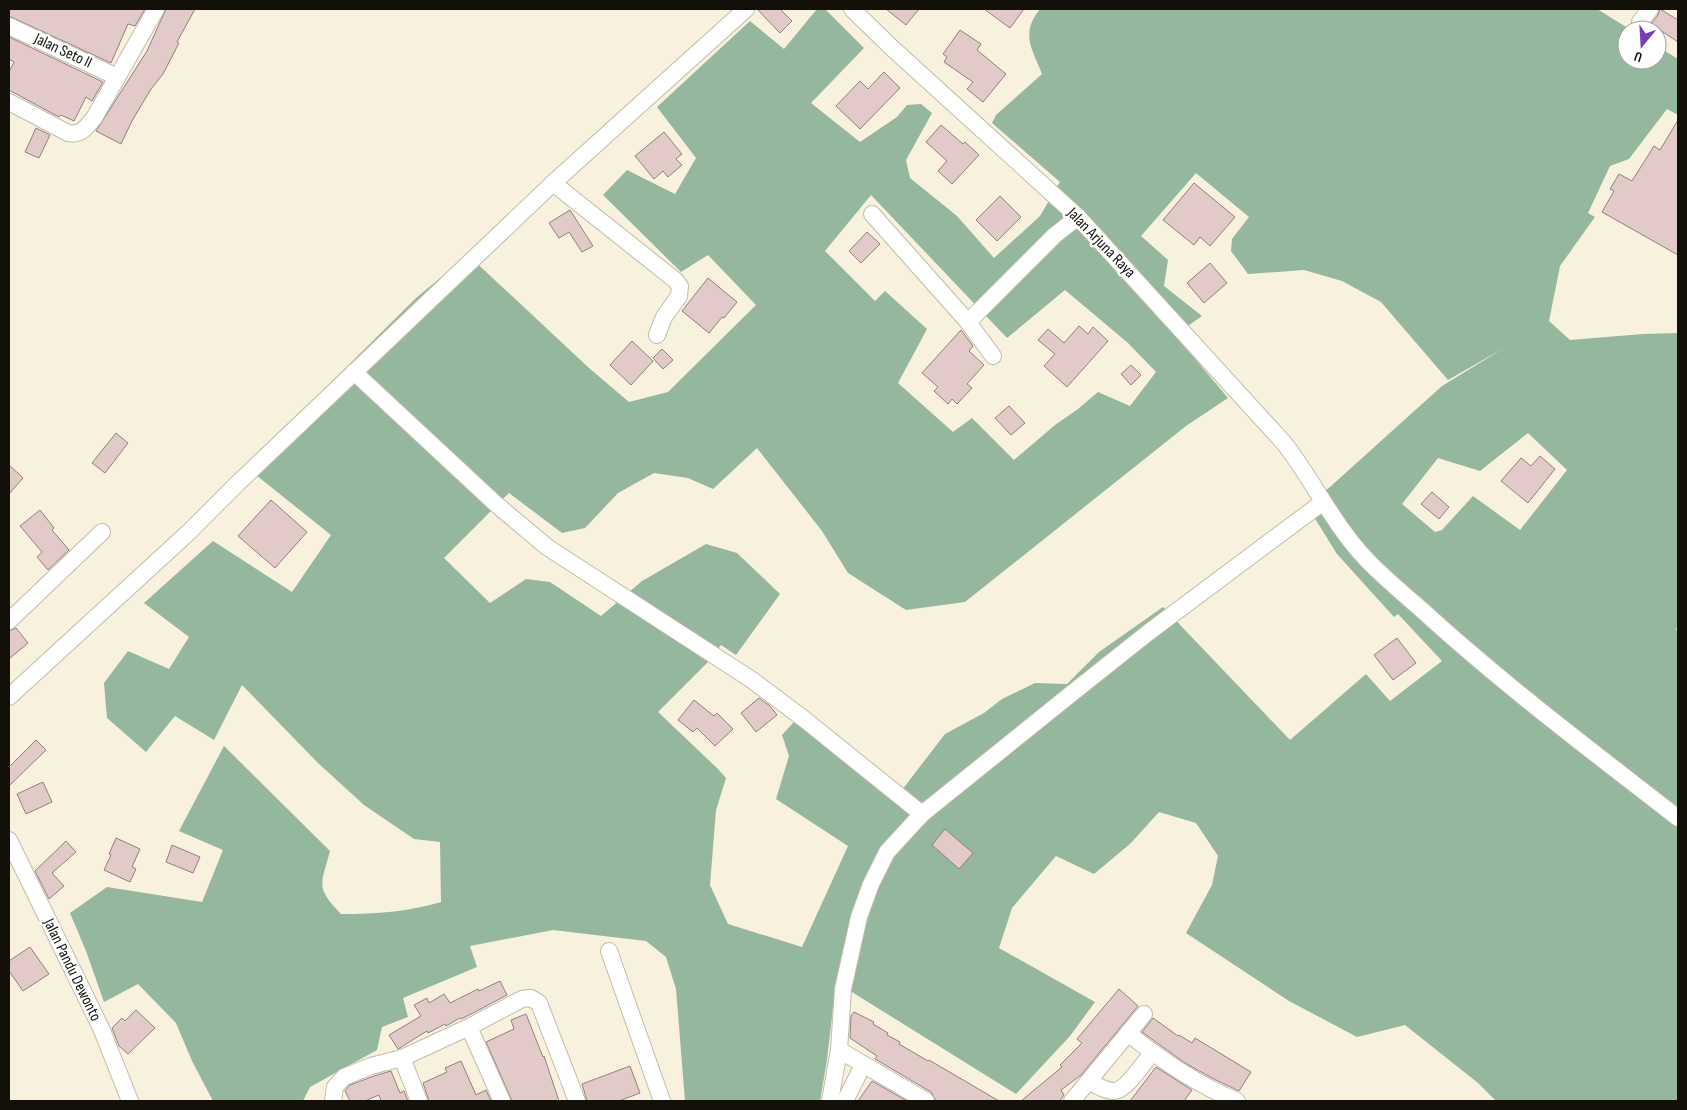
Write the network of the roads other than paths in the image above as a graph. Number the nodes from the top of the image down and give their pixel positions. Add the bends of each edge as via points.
1 (156, 9) edge
2 (746, 9) edge
3 (852, 9) edge
4 (1650, 9) edge
5 (1642, 20) edge
6 (9, 26) edge
7 (117, 76) junction
8 (9, 102) edge
9 (553, 183) junction
10 (872, 214) dead end
11 (1078, 217) junction
12 (968, 322) junction
13 (657, 335) dead end
14 (994, 356) dead end
15 (354, 372) junction
16 (1322, 502) junction
17 (102, 532) dead end
18 (9, 621) edge
19 (9, 697) edge
20 (922, 814) junction
21 (1678, 818) edge
22 (9, 840) edge
23 (609, 951) dead end
24 (1144, 1014) dead end
25 (469, 1027) junction
26 (1128, 1033) junction
27 (839, 1050) junction
28 (1152, 1053) junction
29 (402, 1058) junction
30 (863, 1065) junction
31 (1089, 1081) junction
32 (1204, 1095) edge
33 (130, 1101) edge
34 (333, 1101) edge
35 (419, 1101) edge
36 (502, 1101) edge
37 (577, 1101) edge
38 (662, 1101) edge
39 (830, 1101) edge
40 (845, 1101) edge
41 (925, 1101) edge
42 (1072, 1101) edge
43 (1237, 1101) edge

1 - 7 street
2 - 9 street
3 - 11 street, Jalan Arjuna Raya
4 - 5 street
6 - 7 street, Jalan Seto II
7 - 8 street via 94,118 78,133 68,133
9 - 13 street via 680,286 679,296 664,316
9 - 15 street
10 - 12 street
11 - 12 street via 1054,235
11 - 16 street, Jalan Arjuna Raya via 1284,443 1302,466
12 - 14 street
15 - 19 street via 189,532
15 - 20 street via 547,547 752,680
16 - 20 street via 1149,632
16 - 21 street, Jalan Arjuna Raya via 1366,559 1451,636
17 - 18 street
20 - 27 street via 887,852 859,917 842,989
22 - 33 street, Jalan Pandu Dewonto via 101,1028
23 - 38 street
24 - 26 street
25 - 29 street
25 - 36 street
25 - 37 street via 522,998 537,1001
26 - 28 street
26 - 31 street
27 - 30 street
27 - 39 street
28 - 31 street via 1121,1090 1108,1090
28 - 32 street
29 - 34 street via 344,1077 335,1087
29 - 35 street
30 - 40 street
30 - 41 street
31 - 42 street
32 - 43 street

